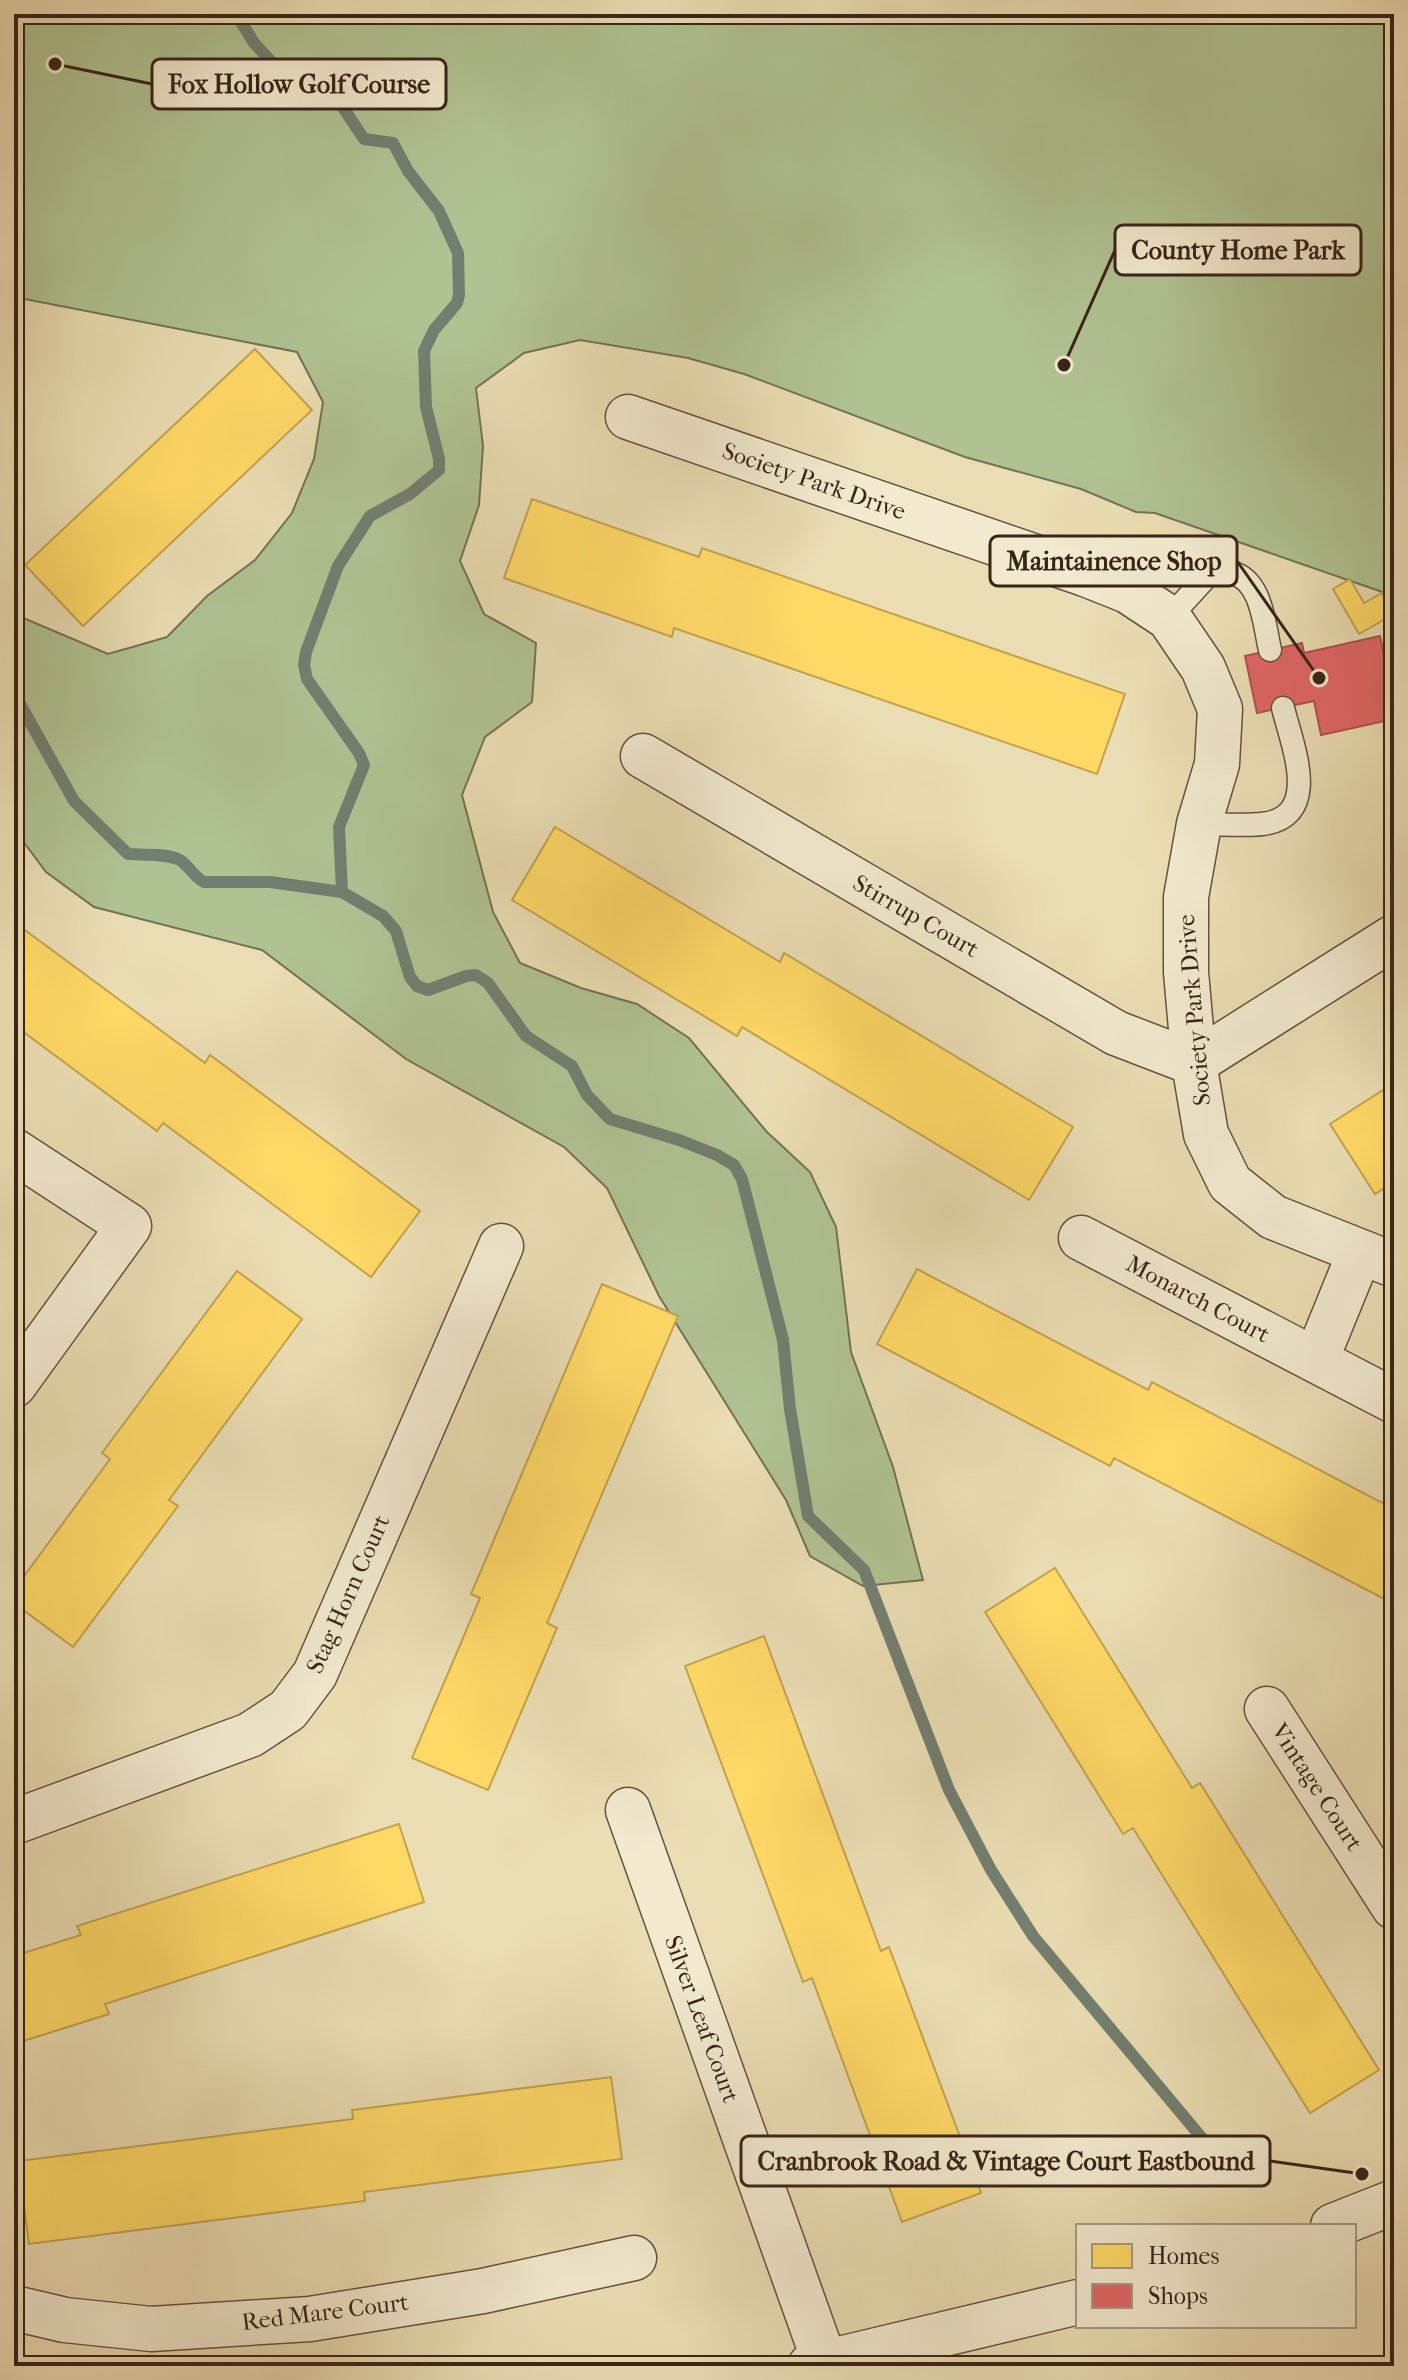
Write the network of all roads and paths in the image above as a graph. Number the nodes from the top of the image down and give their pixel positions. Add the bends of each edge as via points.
1 (628, 417) dead end
2 (1169, 618) junction
3 (1270, 650) dead end
4 (1283, 708) dead end
5 (643, 756) dead end
6 (1199, 824) junction
7 (1394, 937) edge
8 (1194, 1063) junction
9 (14, 1151) edge
10 (1081, 1238) dead end
11 (501, 1246) dead end
12 (1377, 1258) edge
13 (1316, 1360) junction
14 (14, 1385) edge
15 (1394, 1401) edge
16 (1267, 1709) dead end
17 (628, 1810) dead end
18 (14, 1822) edge
19 (1394, 1907) edge
20 (1394, 2202) edge
21 (1338, 2224) edge
22 (634, 2258) dead end
23 (1076, 2302) edge
24 (14, 2308) edge
25 (818, 2364) edge

1 - 2 street, Society Park Drive via 1085,574 1128,591
2 - 3 lane via 1210,573 1229,572 1246,580 1256,593
2 - 6 street, Society Park Drive via 1203,668 1220,709 1217,764
4 - 6 lane via 1300,777 1298,799 1287,815 1264,824
5 - 8 street, Stirrup Court via 1116,1033
6 - 8 street, Society Park Drive via 1186,897
7 - 8 street
8 - 12 street, Society Park Drive via 1206,1134 1230,1183 1273,1217
9 - 14 street via 129,1226
10 - 13 street, Monarch Court
11 - 18 street, Stag Horn Court via 315,1674 288,1710 250,1735
12 - 13 street
13 - 15 street, Monarch Court
16 - 19 street, Vintage Court
17 - 25 street, Silver Leaf Court
20 - 21 street
22 - 24 street, Red Mare Court via 483,2291 310,2319 151,2329 65,2320
23 - 25 street

